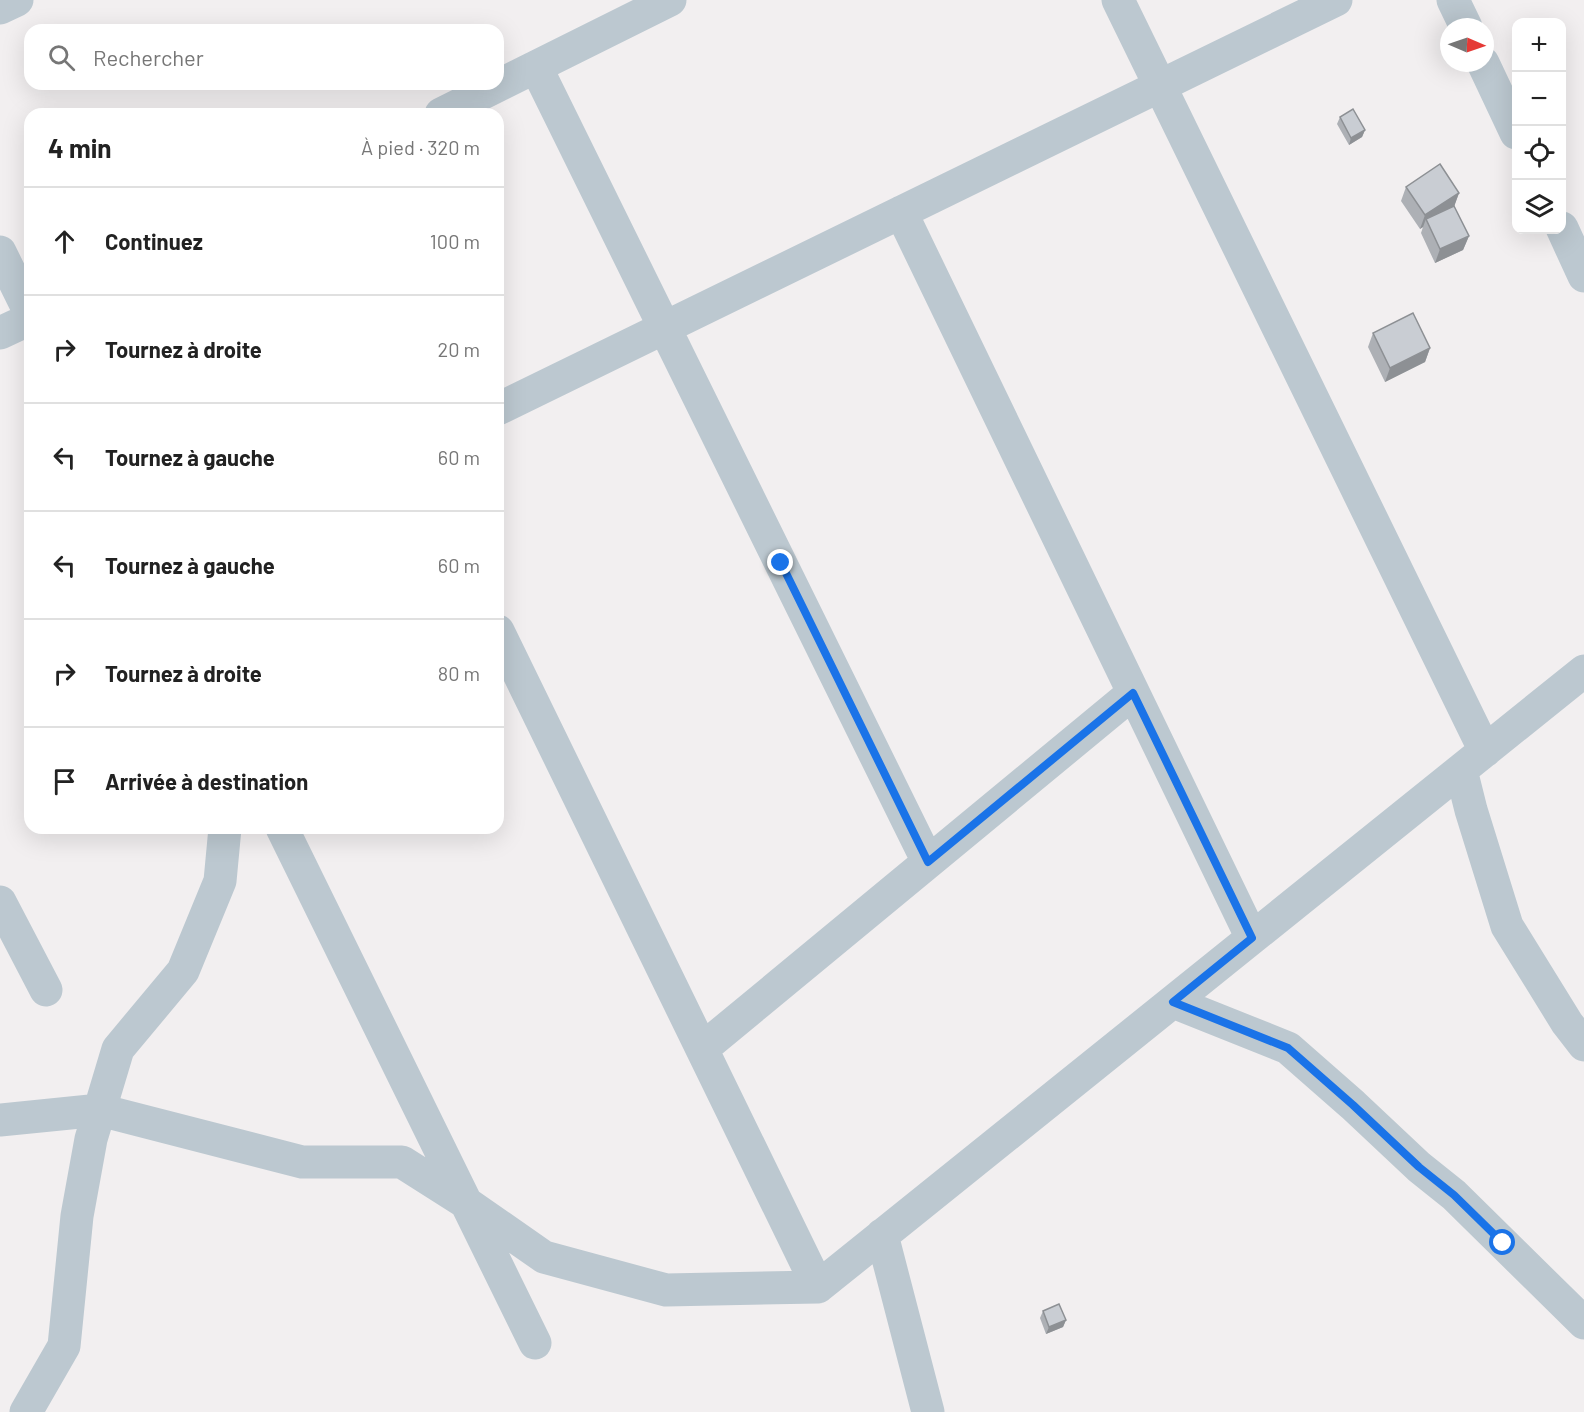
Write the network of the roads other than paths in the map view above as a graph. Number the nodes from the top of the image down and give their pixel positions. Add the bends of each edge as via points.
1 (17, 0) edge
2 (670, 0) edge
3 (1118, 0) edge
4 (1336, 0) edge
5 (1453, 0) edge
6 (0, 8) edge
7 (1462, 18) edge
8 (536, 67) junction
9 (1487, 72) edge
10 (504, 83) edge
11 (1160, 86) junction
12 (490, 90) edge
13 (453, 108) edge
14 (1513, 126) edge
15 (901, 212) junction
16 (1565, 234) edge
17 (0, 252) edge
18 (1584, 276) edge
19 (24, 301) edge
20 (24, 321) edge
21 (665, 328) junction
22 (0, 333) edge
23 (504, 406) edge
24 (504, 643) edge
25 (1584, 671) edge
26 (1133, 693) junction
27 (1473, 760) junction
28 (224, 834) edge
29 (285, 834) edge
30 (928, 862) junction
31 (0, 902) edge
32 (1252, 938) junction
33 (46, 990) dead end
34 (1173, 1002) junction
35 (1584, 1045) edge
36 (702, 1049) junction
37 (100, 1110) junction
38 (0, 1120) edge
39 (465, 1202) junction
40 (882, 1235) junction
41 (818, 1287) junction
42 (1584, 1323) edge
43 (535, 1343) dead end
44 (26, 1412) edge
45 (928, 1412) edge

1 - 6 street
2 - 8 street
3 - 11 street
4 - 11 street
5 - 7 street
8 - 10 street
8 - 21 street
9 - 14 street
11 - 15 street
11 - 27 street
12 - 13 street
15 - 21 street
15 - 26 street
16 - 18 street
17 - 19 street
20 - 22 street
21 - 23 street
21 - 30 street
24 - 36 street
25 - 27 street
26 - 30 street
26 - 32 street
27 - 32 street
27 - 35 street via 1471,810 1506,926
28 - 37 street via 220,881 183,971 118,1049
29 - 39 street
30 - 36 street
31 - 33 street
32 - 34 street
34 - 40 street
34 - 42 street via 1288,1048 1454,1195
36 - 41 street
37 - 38 street
37 - 39 street via 302,1162 402,1162
37 - 44 street via 76,1216 64,1346
39 - 41 street via 544,1257 666,1290
39 - 43 street
40 - 41 street
40 - 45 street

